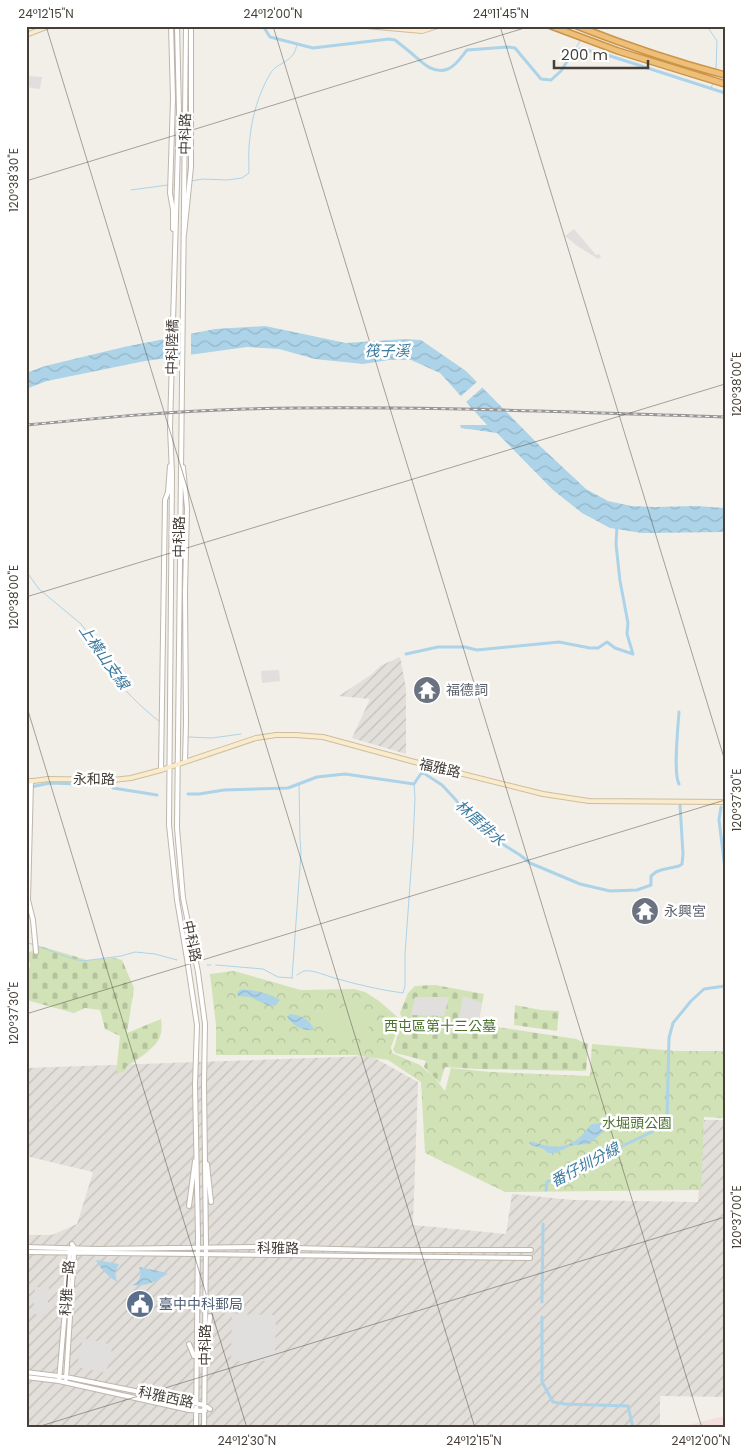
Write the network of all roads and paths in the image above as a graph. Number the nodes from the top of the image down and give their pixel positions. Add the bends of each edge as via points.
1 (49, 26) edge
2 (172, 26) edge
3 (177, 26) edge
4 (186, 26) edge
5 (191, 26) edge
6 (366, 26) edge
7 (438, 26) edge
8 (551, 26) edge
9 (577, 26) edge
10 (26, 35) edge
11 (725, 75) edge
12 (725, 84) edge
13 (175, 239) junction
14 (183, 242) junction
15 (181, 455) junction
16 (171, 456) junction
17 (185, 761) junction
18 (176, 764) junction
19 (170, 767) junction
20 (161, 770) junction
21 (29, 782) edge
22 (725, 802) edge
23 (36, 947) dead end
24 (205, 1137) junction
25 (197, 1147) junction
26 (211, 1202) dead end
27 (189, 1206) dead end
28 (26, 1247) edge
29 (531, 1250) dead end
30 (72, 1251) junction
31 (197, 1251) junction
32 (205, 1251) junction
33 (26, 1252) edge
34 (530, 1258) dead end
35 (210, 1316) dead end
36 (189, 1344) dead end
37 (196, 1360) junction
38 (26, 1372) edge
39 (60, 1376) junction
40 (26, 1377) edge
41 (66, 1377) junction
42 (205, 1377) junction
43 (60, 1381) junction
44 (65, 1383) junction
45 (196, 1403) junction
46 (204, 1405) junction
47 (196, 1410) junction
48 (204, 1411) junction
49 (196, 1428) edge
50 (204, 1428) edge

1 - 10 main road
2 - 13 street, 中科路 via 170,193
3 - 13 street, 中科路 via 179,111
4 - 14 street, 中科路
5 - 14 street, 中科路 via 191,167
6 - 7 main road via 422,31
8 - 12 highway via 618,51
9 - 11 highway
13 - 16 street, 中科陸橋
14 - 15 street, 中科陸橋
15 - 17 street, 中科路 via 187,496
15 - 18 street, 中科路
16 - 19 street, 中科路
16 - 20 street, 中科路 via 165,500
17 - 18 main road, 福雅路
17 - 22 main road, 福雅路 via 264,736 312,736 544,794 588,801
18 - 19 main road, 福雅路
18 - 24 street, 中科路 via 176,828 183,898 205,1024
19 - 20 main road, 福雅路
19 - 25 street, 中科路 via 173,869 197,1025
20 - 21 main road, 永和路 via 122,779
21 - 23 street via 28,900
24 - 26 street
24 - 32 street, 中科路
25 - 27 street
25 - 31 street, 中科路
28 - 30 street, 科雅路
29 - 32 street, 科雅路 via 255,1247
30 - 31 street, 科雅路
30 - 33 street, 科雅路
30 - 39 street, 科雅一路
30 - 41 street, 科雅一路
31 - 32 street, 科雅路
31 - 37 street, 中科路
32 - 34 street, 科雅路
32 - 42 street, 中科路
35 - 42 street
36 - 37 street
37 - 45 street, 中科路
38 - 39 street, 科雅西路
39 - 41 street, 科雅西路
39 - 43 street, 科雅一路
40 - 43 street, 科雅西路
41 - 44 street, 科雅一路
41 - 45 street, 科雅西路
42 - 46 street, 中科路
43 - 44 street, 科雅西路
44 - 47 street, 科雅西路
45 - 46 street, 科雅西路
45 - 47 street, 中科路
46 - 48 street, 中科路
47 - 48 street, 科雅西路
47 - 49 street, 中科路
48 - 50 street, 中科路

